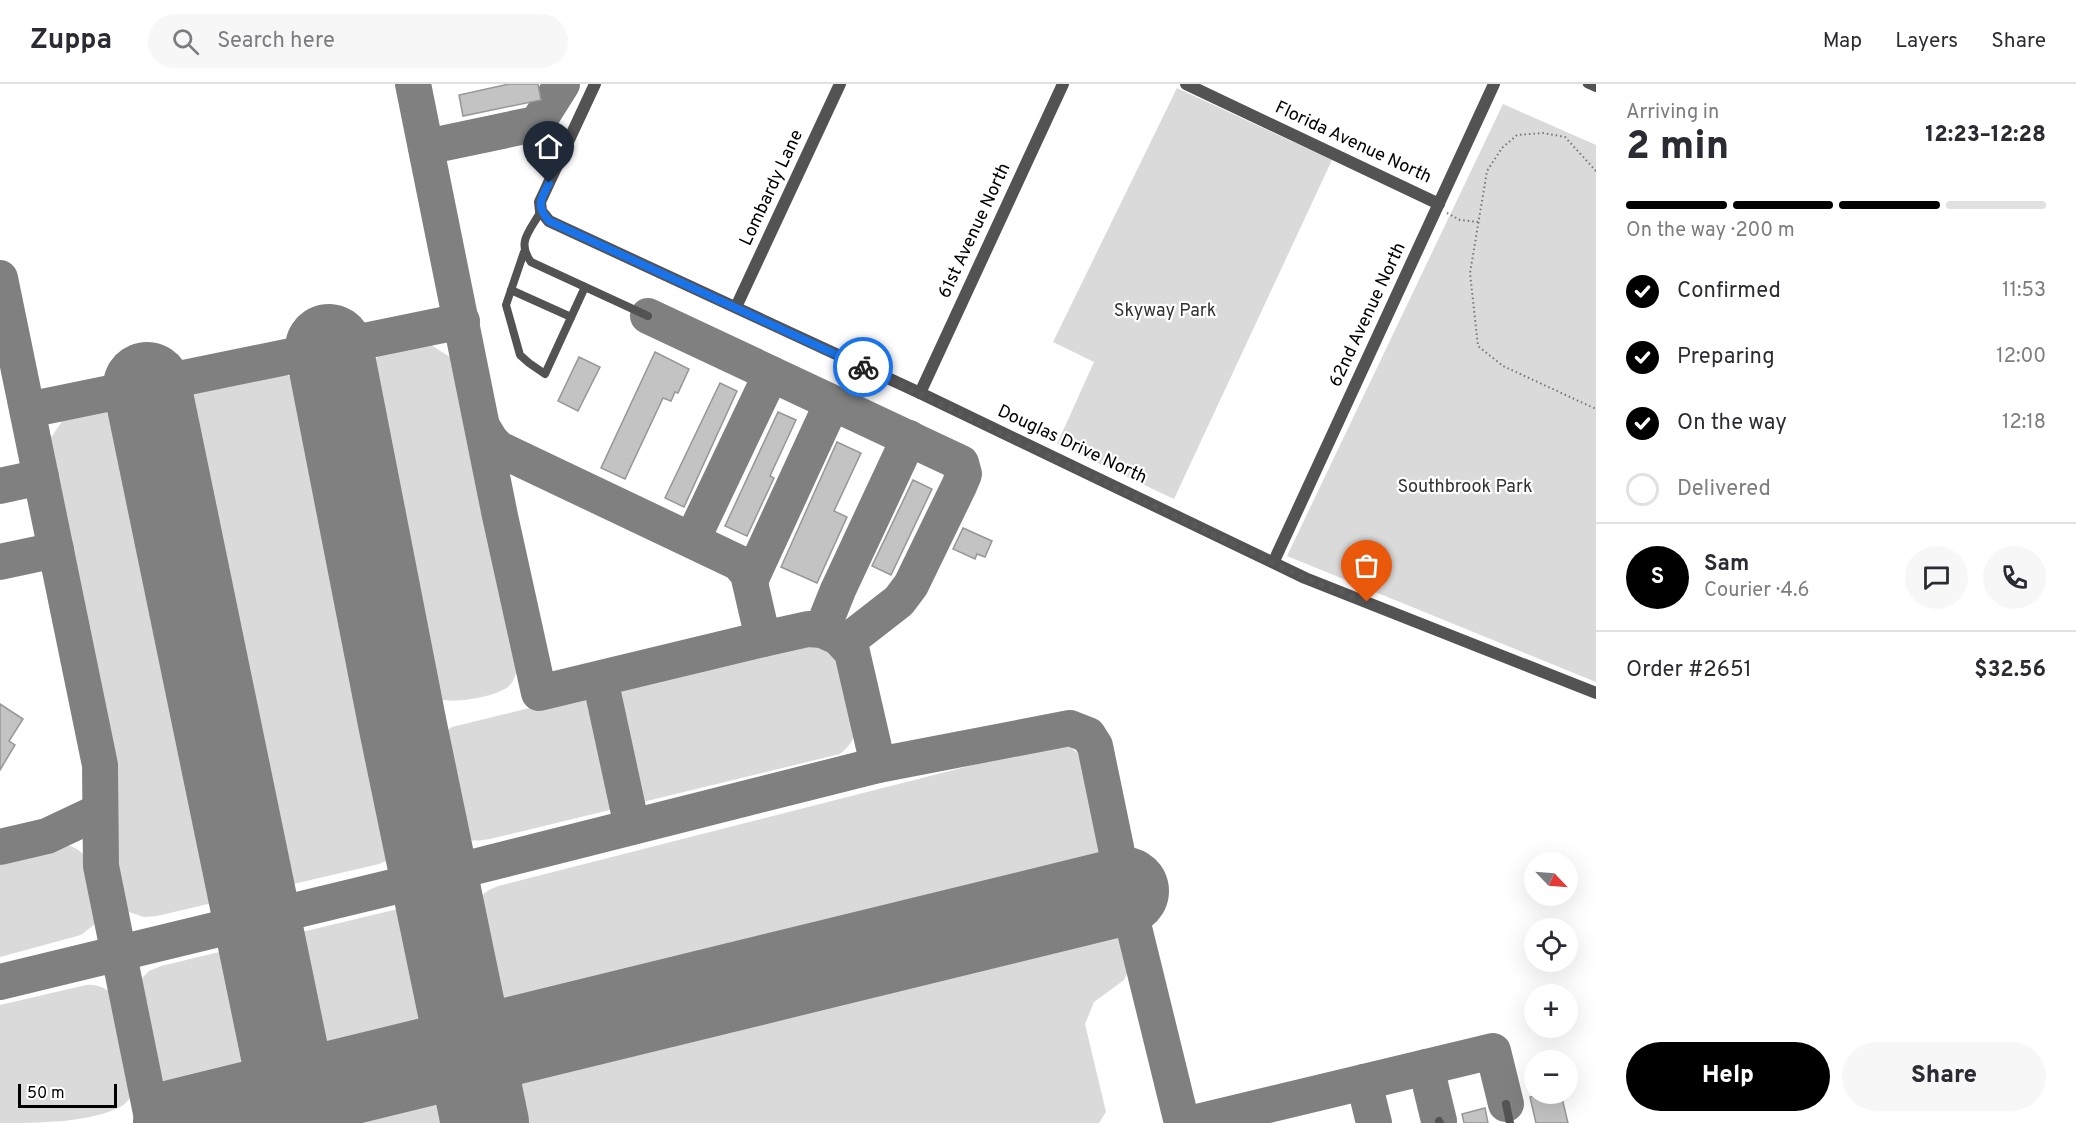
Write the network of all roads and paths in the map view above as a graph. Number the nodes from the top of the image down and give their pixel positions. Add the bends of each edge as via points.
1 (595, 84) edge
2 (840, 84) edge
3 (1063, 84) edge
4 (1186, 84) edge
5 (1494, 84) edge
6 (1587, 84) edge
7 (1596, 88) edge
8 (1596, 171) edge
9 (1439, 204) junction
10 (541, 211) junction
11 (1479, 222) junction
12 (524, 252) junction
13 (585, 286) junction
14 (511, 290) junction
15 (736, 307) junction
16 (648, 316) dead end
17 (571, 317) junction
18 (920, 393) junction
19 (1596, 409) edge
20 (1274, 561) junction
21 (1596, 693) edge
22 (1506, 1104) dead end
23 (1510, 1123) edge

1 - 10 street via 540,202
2 - 15 street, Lombardy Lane
3 - 18 street, 61st Avenue North
4 - 9 street, Florida Avenue North
5 - 9 street, 62nd Avenue North
6 - 7 lane
8 - 11 path via 1565,137 1543,133 1518,135 1502,148 1487,171
9 - 11 path via 1460,220
9 - 20 street, 62nd Avenue North
10 - 12 lane via 523,244
10 - 15 street, Douglas Drive North via 549,221
11 - 19 path via 1470,273 1478,346 1503,366
12 - 13 lane via 531,262
12 - 14 lane
13 - 16 lane
13 - 17 lane
14 - 17 lane
14 - 17 lane via 506,304 520,355 545,374
15 - 18 street, Douglas Drive North
18 - 20 street, Douglas Drive North
20 - 21 street, Douglas Drive North via 1305,578
22 - 23 lane

